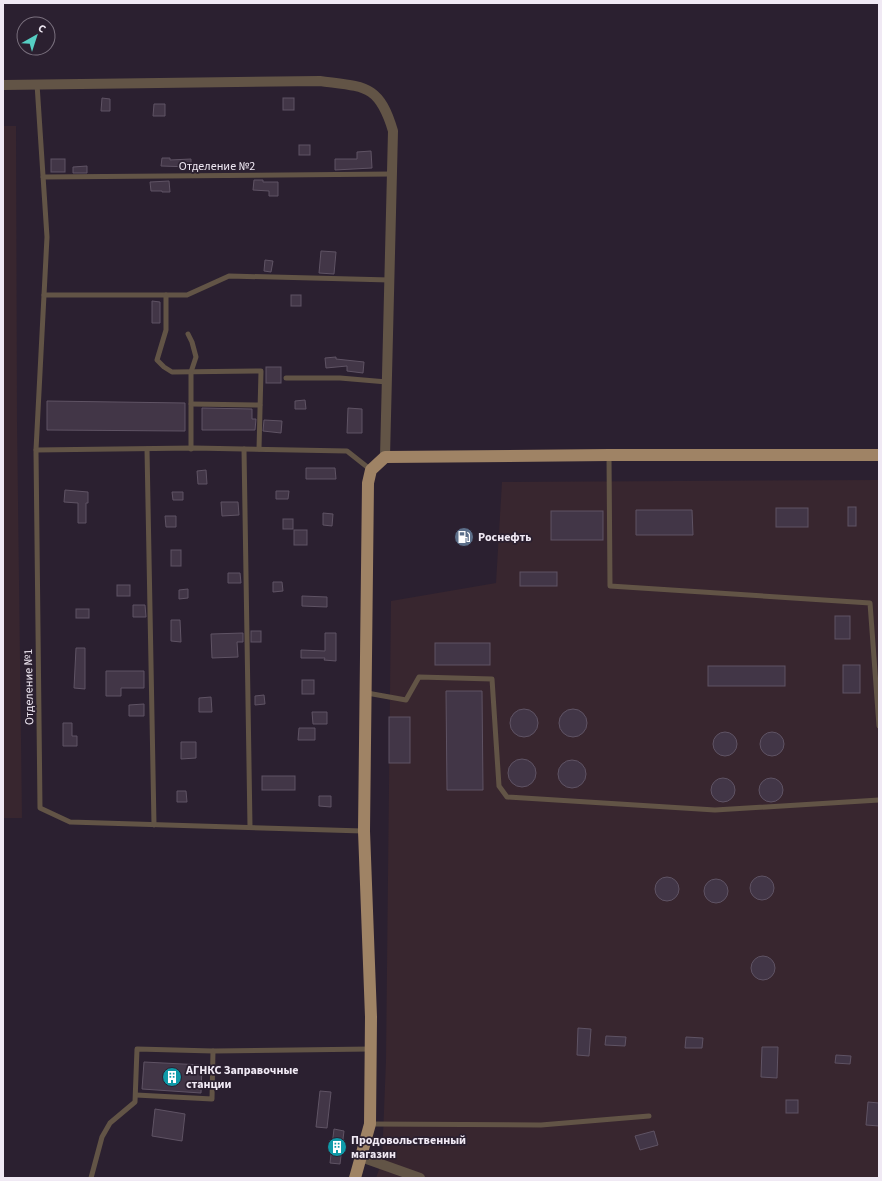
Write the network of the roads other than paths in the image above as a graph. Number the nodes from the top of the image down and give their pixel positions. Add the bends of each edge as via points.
1 (37, 84) junction
2 (3, 85) edge
3 (392, 174) junction
4 (43, 177) junction
5 (390, 280) junction
6 (44, 294) junction
7 (166, 295) junction
8 (188, 334) dead end
9 (191, 372) junction
10 (286, 378) dead end
11 (388, 382) junction
12 (191, 404) junction
13 (260, 405) junction
14 (191, 448) junction
15 (147, 449) junction
16 (244, 449) junction
17 (36, 450) junction
18 (259, 450) junction
19 (609, 455) junction
20 (879, 455) edge
21 (386, 457) junction
22 (371, 470) junction
23 (366, 693) junction
24 (879, 726) edge
25 (879, 800) edge
26 (154, 825) junction
27 (250, 828) junction
28 (364, 831) junction
29 (371, 1049) junction
30 (213, 1052) junction
31 (136, 1095) junction
32 (649, 1116) dead end
33 (370, 1124) junction
34 (361, 1157) junction
35 (91, 1178) edge
36 (355, 1178) edge
37 (420, 1178) edge

1 - 2 street
1 - 3 street via 320,82 368,89 381,100 393,131
1 - 4 lane
3 - 4 lane, Отделение №2
3 - 5 street
4 - 6 lane via 47,237
5 - 7 lane via 229,276 187,295
5 - 11 street
6 - 7 lane
6 - 17 lane
7 - 9 lane via 166,330 158,360 172,372
8 - 9 lane via 196,357
9 - 12 lane
9 - 13 lane via 261,371
10 - 11 lane via 340,378
11 - 21 street
12 - 13 lane
12 - 14 lane
13 - 18 lane
14 - 15 lane
14 - 16 lane
15 - 17 lane
15 - 26 lane
16 - 18 lane
16 - 27 lane
17 - 26 lane, Отделение №1 via 40,808 70,822
18 - 22 lane via 347,451
19 - 20 main road
19 - 21 main road
19 - 24 lane via 610,586 870,603
21 - 22 main road
22 - 23 main road via 368,483
23 - 25 lane via 406,700 419,677 492,679 498,786 507,797 715,810
23 - 28 main road
26 - 27 lane, Отделение №1
27 - 28 lane, Отделение №1
28 - 29 main road via 372,1017
29 - 30 lane
29 - 33 main road
30 - 31 lane via 137,1049
30 - 31 lane via 212,1099
31 - 35 lane via 135,1102 110,1123 102,1137
32 - 33 lane via 541,1125
33 - 34 main road
34 - 36 main road
34 - 37 street

